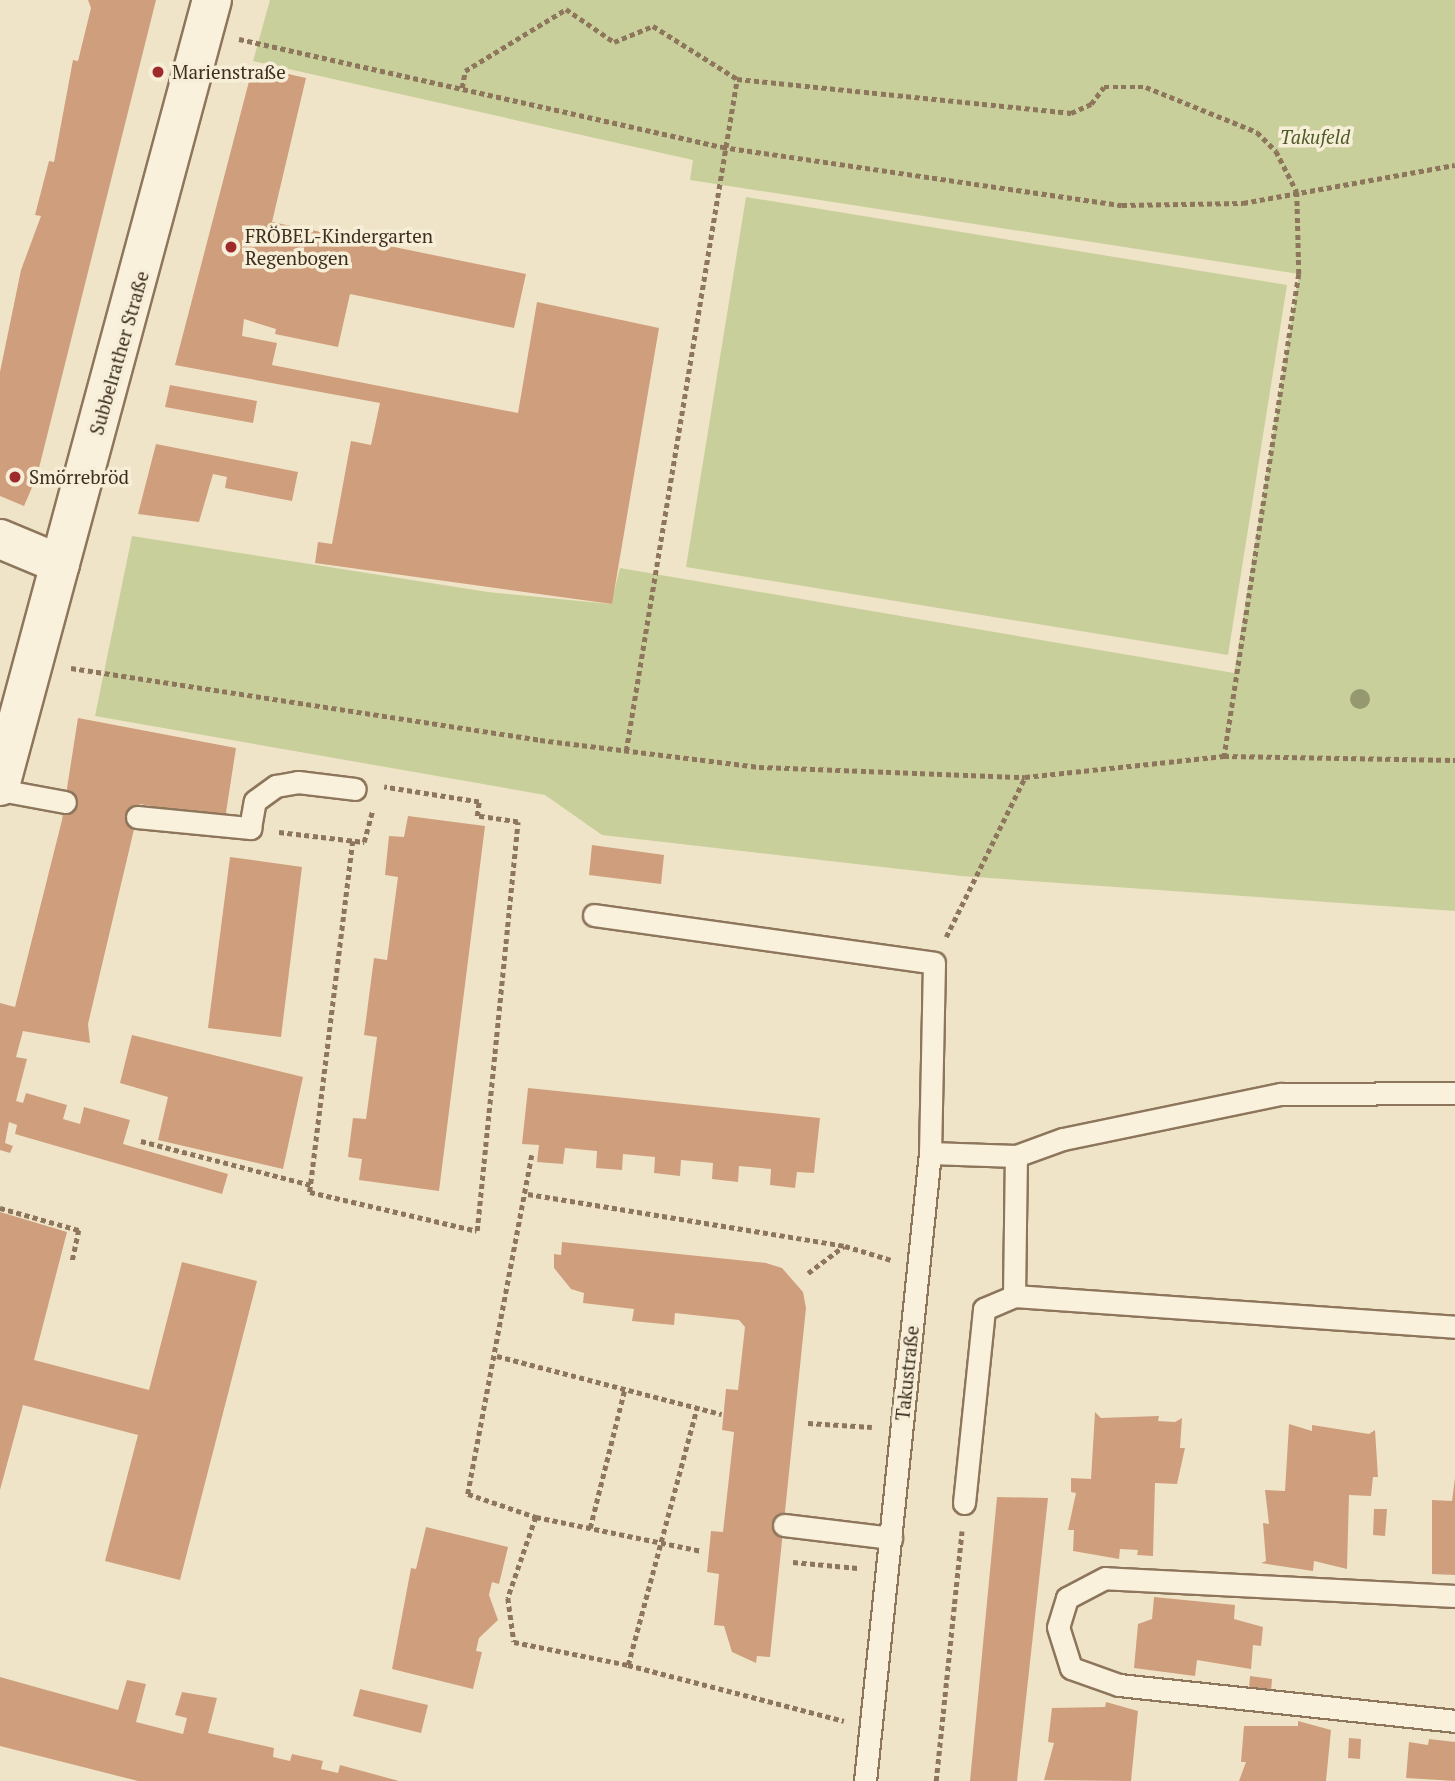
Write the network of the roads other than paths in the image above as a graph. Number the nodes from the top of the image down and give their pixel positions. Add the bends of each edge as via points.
1 (208, 16) edge
2 (0, 539) edge
3 (60, 564) junction
4 (0, 788) edge
5 (355, 789) dead end
6 (65, 803) dead end
7 (137, 817) dead end
8 (594, 915) dead end
9 (1455, 1093) edge
10 (930, 1153) junction
11 (1016, 1156) junction
12 (1014, 1296) junction
13 (1455, 1327) edge
14 (964, 1503) road end
15 (784, 1525) dead end
16 (891, 1538) junction
17 (1455, 1596) edge
18 (1455, 1721) edge
19 (865, 1781) edge

1 - 3 main road, Subbelrather Straße
2 - 3 main road
3 - 4 main road, Subbelrather Straße
4 - 6 lane
5 - 7 lane via 298,782 276,786 255,801 250,828
8 - 10 lane, Takustraße via 934,963
9 - 11 lane via 1281,1094 1063,1139
10 - 11 lane
10 - 16 lane, Takustraße
11 - 12 lane
12 - 13 lane
12 - 14 lane via 984,1308
15 - 16 lane
16 - 19 lane, Takustraße
17 - 18 lane via 1105,1578 1067,1598 1058,1627 1071,1668 1119,1685

